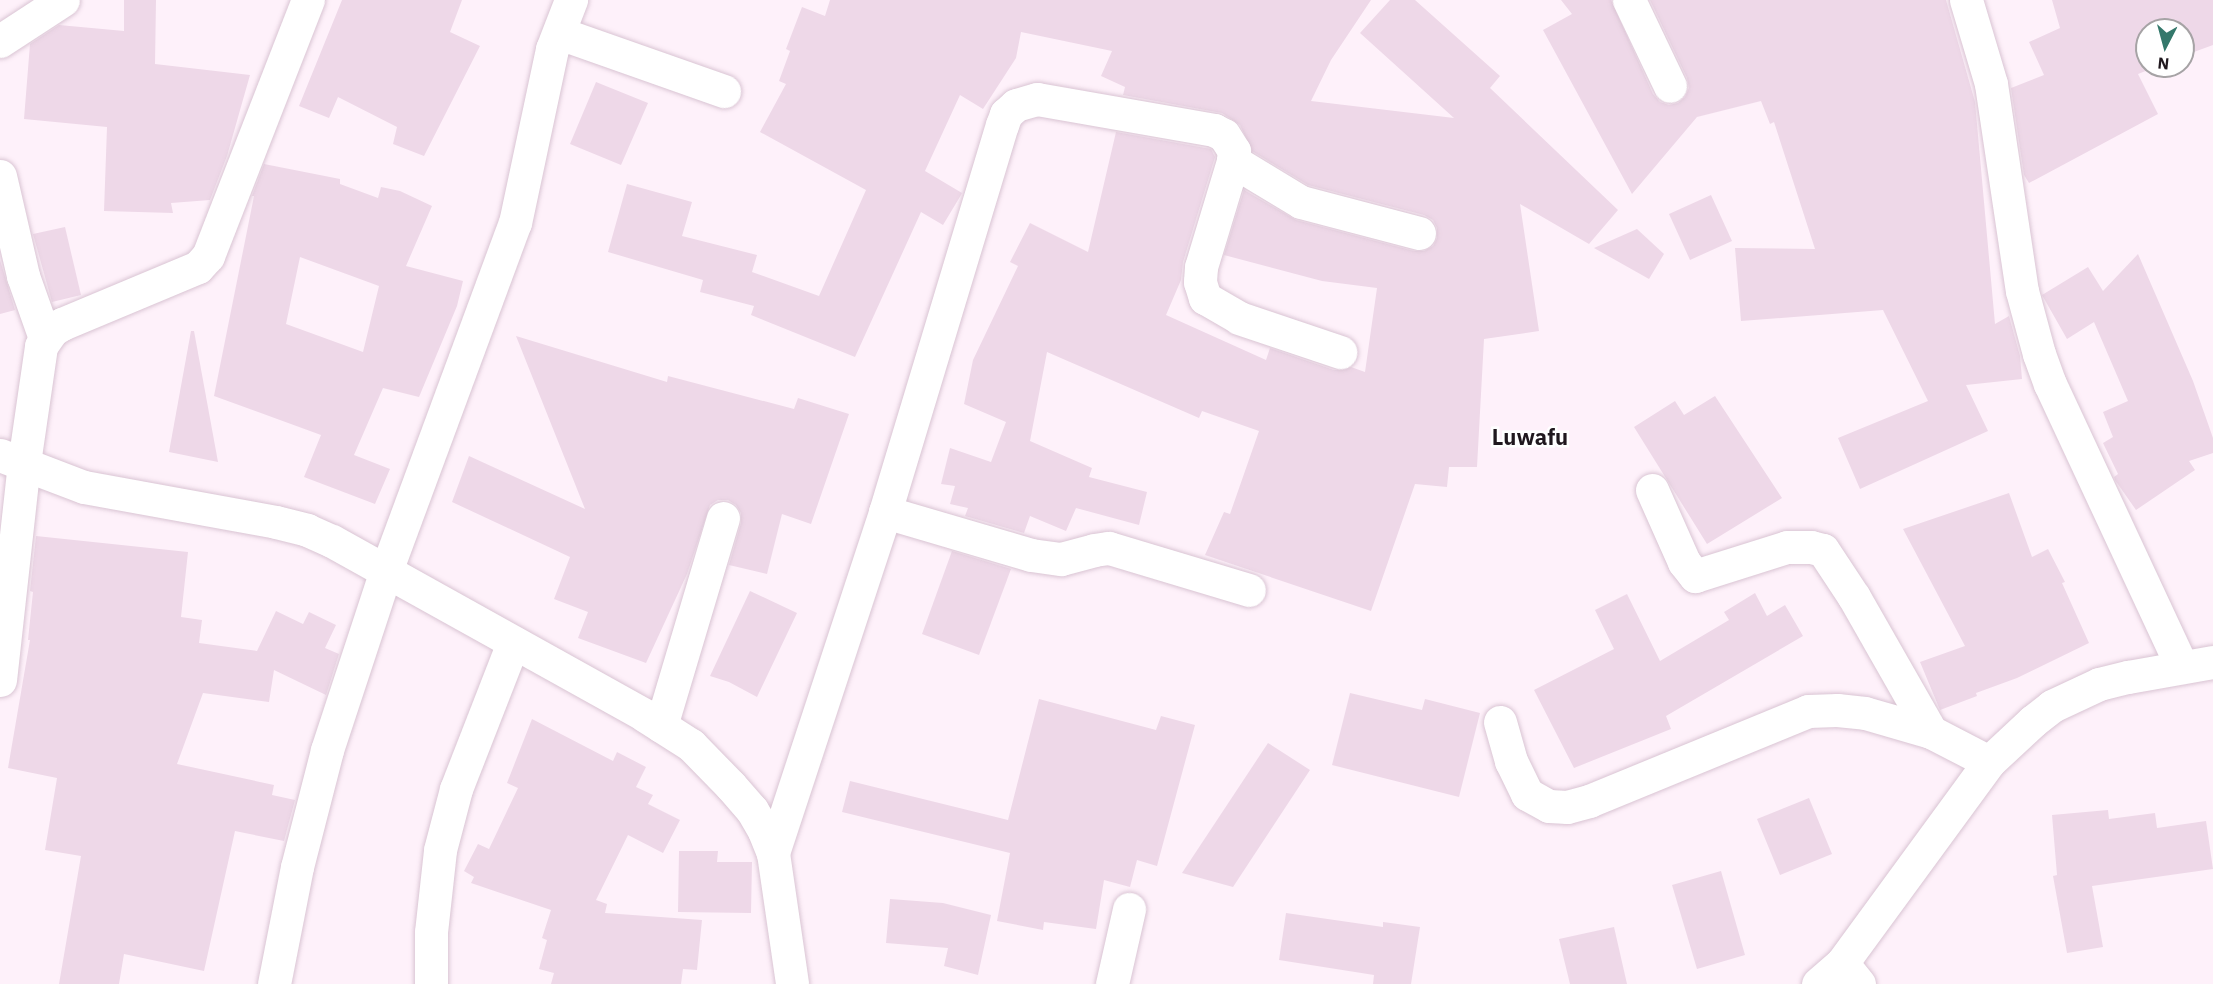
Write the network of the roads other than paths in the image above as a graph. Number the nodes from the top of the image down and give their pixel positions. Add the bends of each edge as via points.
1 (63, 0) edge
2 (308, 0) edge
3 (571, 0) edge
4 (1629, 0) edge
5 (1966, 0) edge
6 (559, 33) junction
7 (0, 41) edge
8 (1670, 86) dead end
9 (724, 91) dead end
10 (1233, 161) junction
11 (0, 176) edge
12 (1419, 233) dead end
13 (45, 338) junction
14 (1341, 352) dead end
15 (12, 459) edge
16 (1652, 490) dead end
17 (885, 512) junction
18 (723, 518) dead end
19 (386, 571) junction
20 (1250, 590) dead end
21 (513, 643) junction
22 (2197, 664) edge
23 (0, 680) edge
24 (1500, 722) dead end
25 (661, 726) junction
26 (1931, 732) junction
27 (1989, 762) junction
28 (773, 853) junction
29 (1130, 909) dead end
30 (1851, 973) edge
31 (274, 984) edge
32 (431, 984) edge
33 (792, 984) edge
34 (1112, 984) edge
35 (1818, 984) edge

1 - 7 street
2 - 13 street via 208,256 198,267 62,324
3 - 6 street
4 - 8 street
5 - 22 street via 1991,84 2022,291 2039,354 2050,384
6 - 9 street
6 - 19 street via 547,70 515,223
10 - 12 street via 1301,202
10 - 14 street via 1201,267 1205,298 1239,318
10 - 17 street via 1230,143 1214,130 1037,99 1016,105 1006,114
11 - 13 street via 23,276
13 - 15 street
15 - 19 street via 84,487 307,530
15 - 23 street
16 - 26 street via 1684,562 1695,576 1787,547 1823,550
17 - 20 street via 1031,555 1061,559 1109,548
17 - 28 street
18 - 25 street
19 - 21 street
19 - 31 street via 327,750 297,867
21 - 25 street
21 - 32 street via 456,789 440,850
22 - 27 street via 2128,676 2071,697 2033,721
24 - 26 street via 1511,761 1527,794 1549,806 1567,807 1808,711 1865,713
25 - 28 street via 691,745 726,779 752,810
26 - 27 street
27 - 30 street
28 - 33 street
29 - 34 street
30 - 35 street

